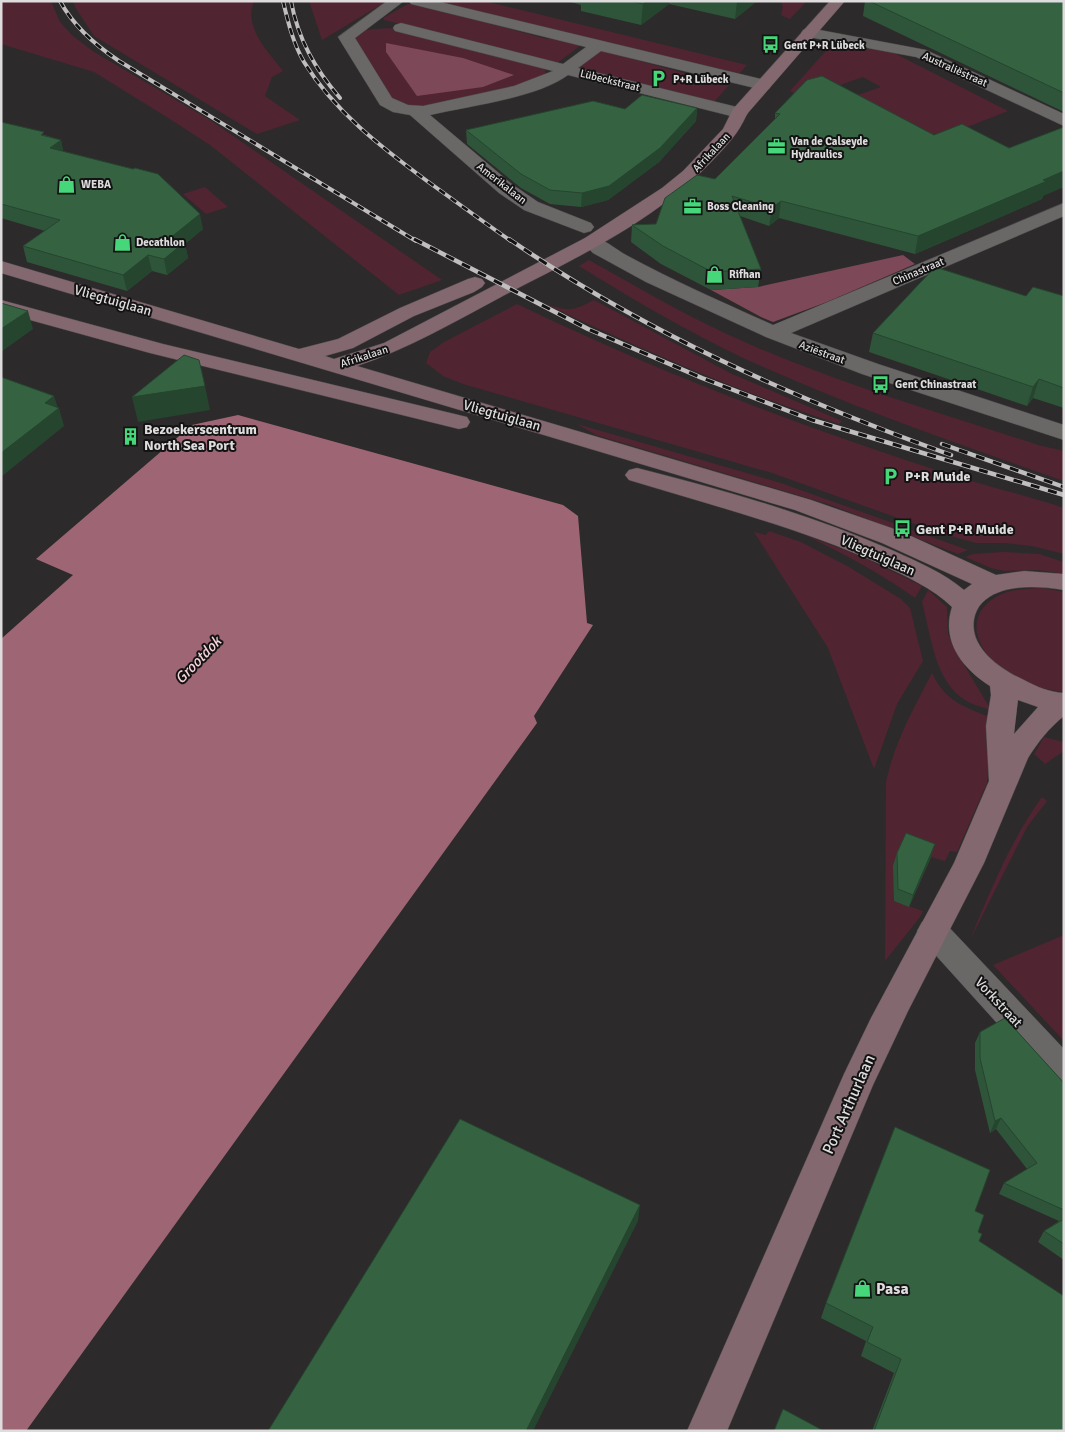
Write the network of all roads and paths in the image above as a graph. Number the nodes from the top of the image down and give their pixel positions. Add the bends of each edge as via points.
1 (397, 1) edge
2 (416, 1) edge
3 (838, 1) edge
4 (401, 28) dead end
5 (809, 33) junction
6 (597, 46) junction
7 (567, 70) junction
8 (763, 85) junction
9 (415, 111) junction
10 (740, 113) junction
11 (1064, 121) edge
12 (1064, 209) edge
13 (588, 235) junction
14 (1, 267) edge
15 (1, 306) edge
16 (34, 316) junction
17 (772, 333) junction
18 (356, 337) junction
19 (286, 351) junction
20 (383, 351) junction
21 (334, 366) junction
22 (399, 385) junction
23 (344, 393) junction
24 (1064, 433) edge
25 (1064, 582) edge
26 (994, 584) junction
27 (965, 605) junction
28 (1004, 683) junction
29 (1063, 703) edge
30 (1003, 783) junction
31 (933, 931) junction
32 (1064, 1073) edge
33 (707, 1431) edge

1 - 9 street via 346,37 386,101 392,106
2 - 6 street
3 - 5 main road, Afrikalaan
4 - 7 street
5 - 8 main road, Afrikalaan
5 - 11 street, Australiëstraat via 920,53
6 - 7 street, Lübeckstraat
6 - 8 street
7 - 9 street via 520,90
7 - 10 street, Lübeckstraat
8 - 10 main road, Afrikalaan
9 - 13 street, Amerikalaan via 506,189 531,206
10 - 13 main road, Afrikalaan via 716,127 690,154
12 - 17 street, Chinastraat
13 - 17 street, Aziëstraat via 600,249 653,278
13 - 18 main road, Afrikalaan via 541,251
13 - 20 main road, Afrikalaan
14 - 19 main road, Vliegtuiglaan
15 - 16 main road, Vliegtuiglaan
16 - 21 main road via 65,315 136,334 266,361
16 - 23 main road, Vliegtuiglaan via 156,349
17 - 24 street, Aziëstraat
18 - 19 main road via 318,352
18 - 21 main road, Afrikalaan
19 - 21 main road, Vliegtuiglaan
20 - 21 main road, Afrikalaan
20 - 22 main road
21 - 22 main road, Vliegtuiglaan
21 - 23 main road via 334,375
22 - 26 main road, Vliegtuiglaan via 803,505 891,537
23 - 27 main road, Vliegtuiglaan via 474,426 814,528 927,577 955,594
25 - 26 main road via 1038,578
26 - 27 main road
27 - 28 main road, Port Arthurlaan via 962,634 969,652 983,668
28 - 29 main road, Port Arthurlaan via 1031,695
28 - 30 main road, Port Arthurlaan via 1000,726
29 - 30 main road, Port Arthurlaan via 1028,733
30 - 31 main road, Port Arthurlaan via 970,861
31 - 32 street, Vorkstraat
31 - 33 main road, Port Arthurlaan via 855,1086

